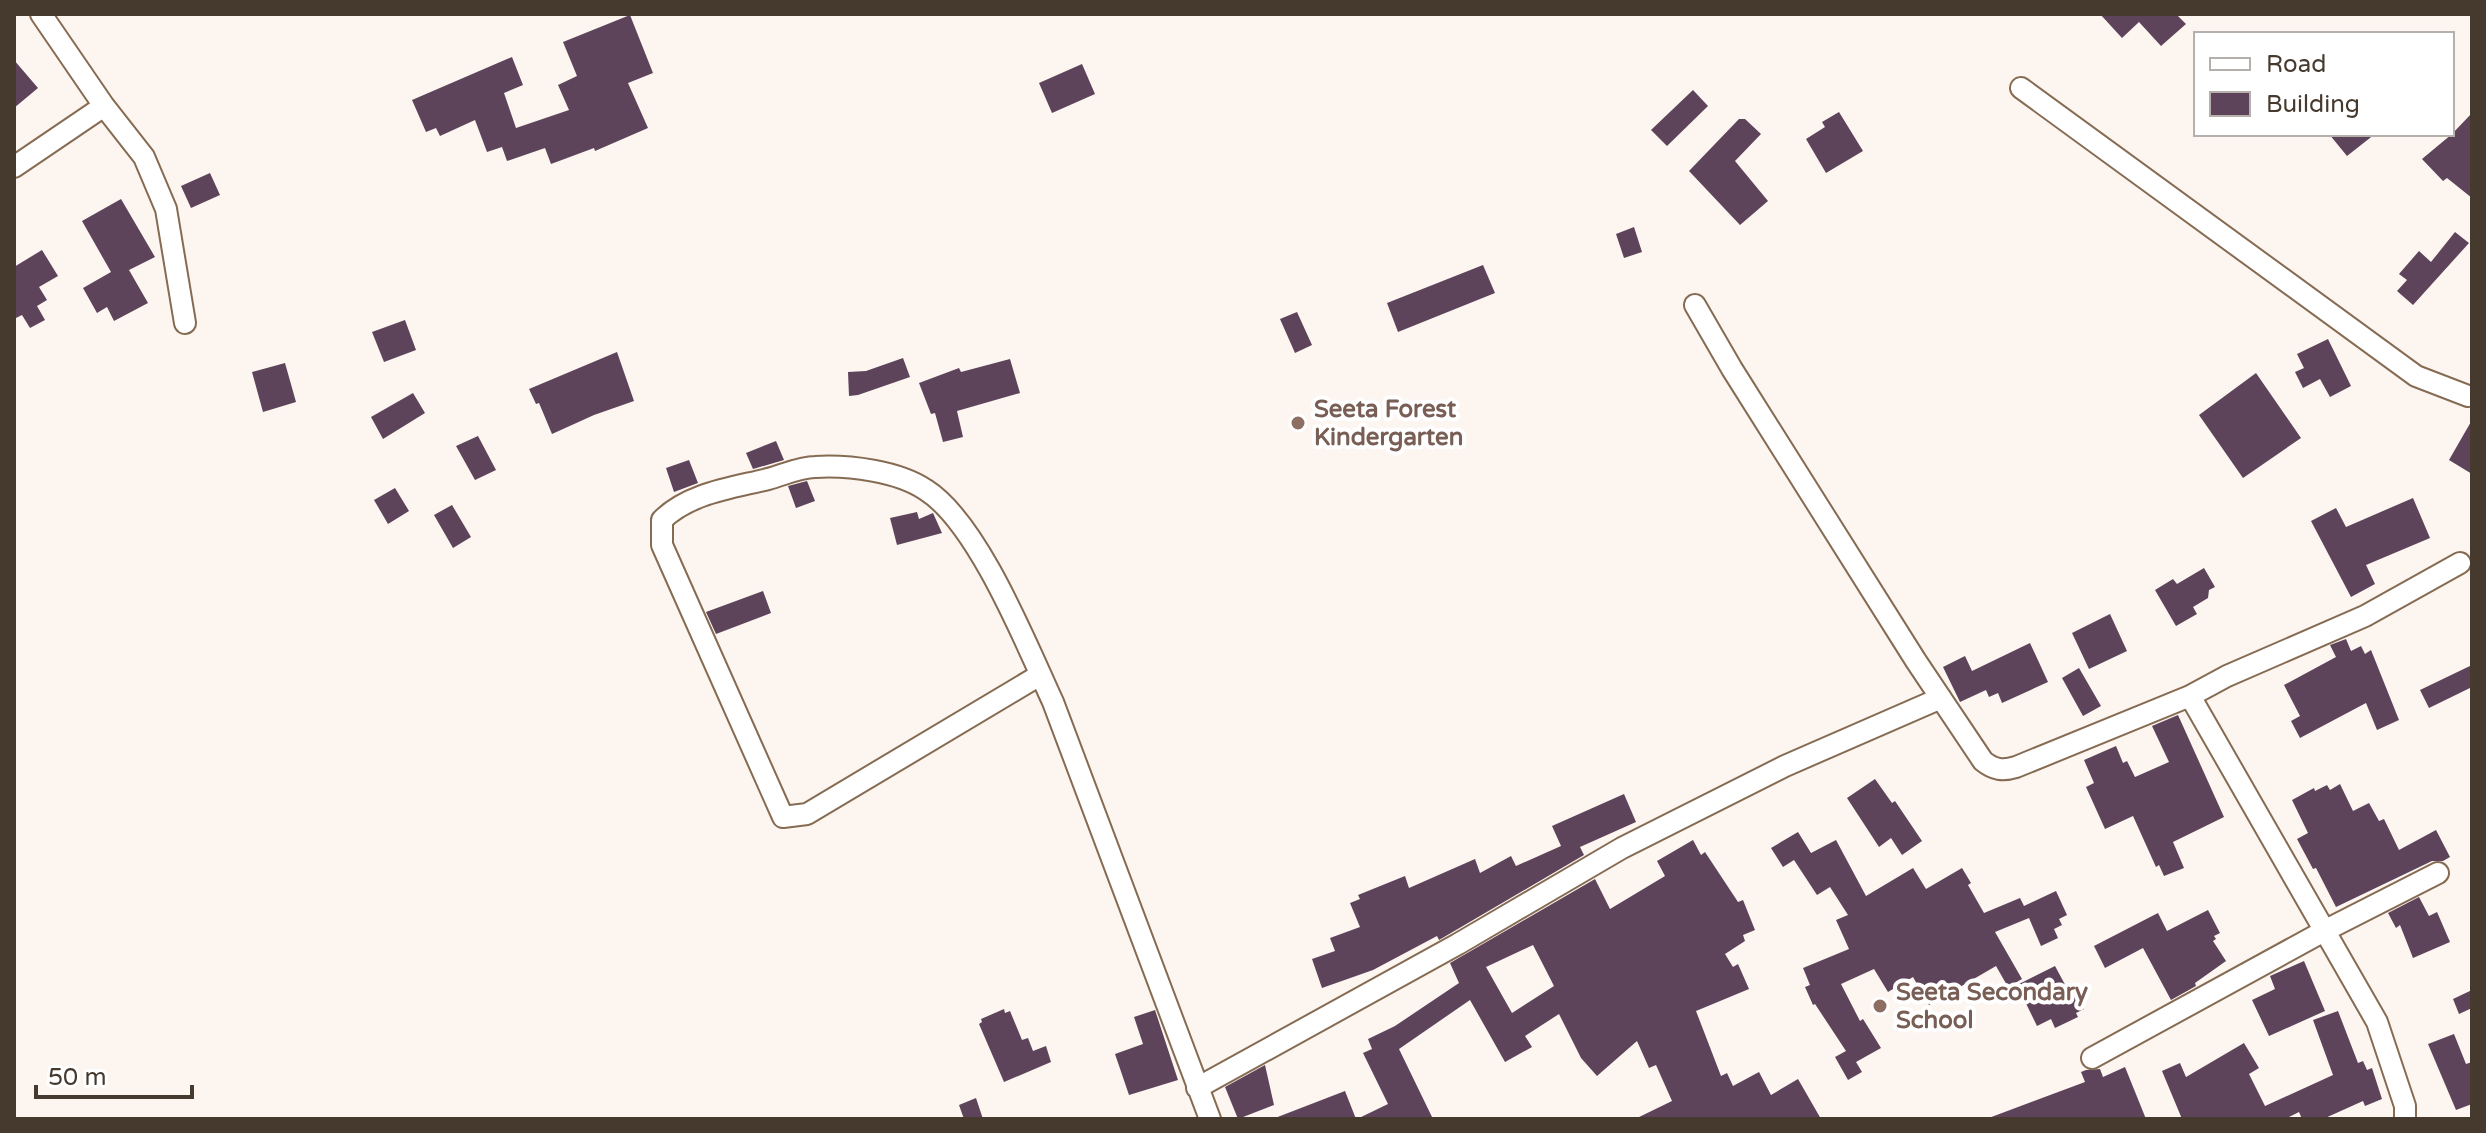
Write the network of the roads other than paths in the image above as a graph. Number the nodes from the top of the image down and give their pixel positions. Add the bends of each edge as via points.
1 (41, 14) edge
2 (2021, 88) dead end
3 (104, 106) junction
4 (14, 167) edge
5 (1695, 305) dead end
6 (185, 323) dead end
7 (2471, 396) edge
8 (2466, 561) edge
9 (2472, 581) edge
10 (1040, 675) junction
11 (2190, 696) junction
12 (1941, 698) junction
13 (2438, 873) dead end
14 (2326, 930) junction
15 (2092, 1058) dead end
16 (1197, 1088) junction
17 (1210, 1119) edge
18 (2405, 1119) edge

1 - 3 street
2 - 7 street via 2416,376
3 - 4 street
3 - 6 street via 144,157 166,209
5 - 12 street
8 - 9 street
8 - 11 street via 2365,616
10 - 10 street via 998,586 959,522 928,491 891,473 813,467 699,497 662,520 662,545 783,817 807,814
10 - 16 street
11 - 12 street via 2006,770 1983,761
11 - 14 street
12 - 16 street via 1785,766 1622,848
13 - 14 street
14 - 15 street
14 - 18 street via 2377,1022
16 - 17 street

